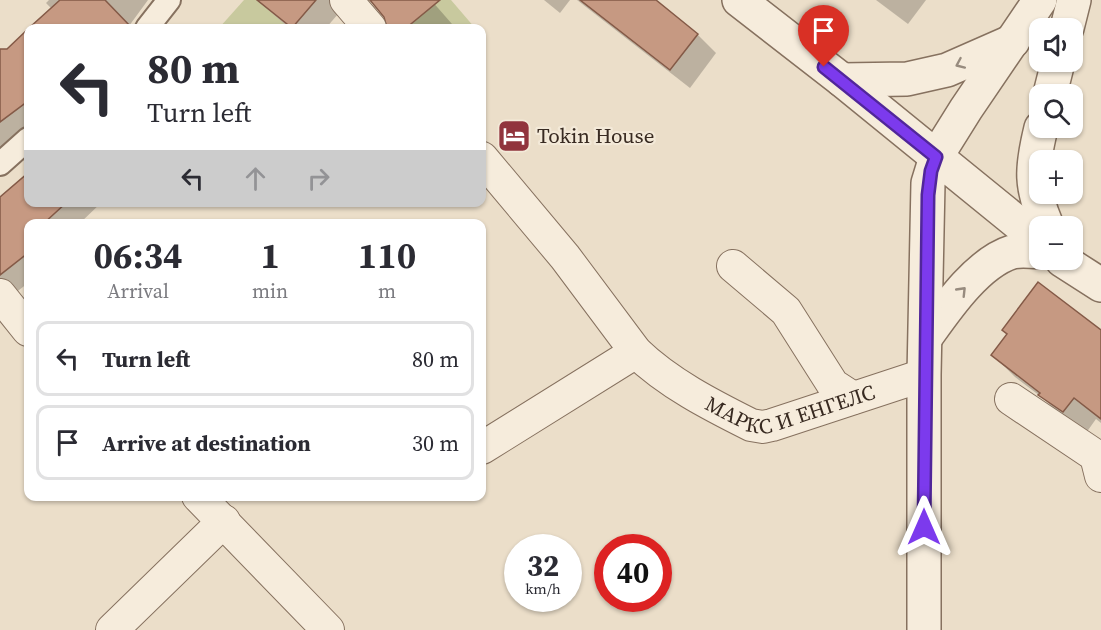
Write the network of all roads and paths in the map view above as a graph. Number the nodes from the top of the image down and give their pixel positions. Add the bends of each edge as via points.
1 (169, 0) edge
2 (345, 0) edge
3 (739, 0) edge
4 (1040, 0) edge
5 (1074, 0) edge
6 (1070, 18) edge
7 (150, 24) edge
8 (366, 24) edge
9 (1013, 41) junction
10 (842, 80) junction
11 (1039, 138) edge
12 (24, 143) edge
13 (936, 157) junction
14 (486, 163) edge
15 (0, 164) edge
16 (1043, 216) edge
17 (1029, 232) edge
18 (1029, 251) edge
19 (733, 266) dead end
20 (1077, 270) edge
21 (1101, 285) edge
22 (0, 295) edge
23 (24, 325) edge
24 (926, 337) junction
25 (636, 352) junction
26 (924, 375) junction
27 (853, 398) junction
28 (1011, 399) dead end
29 (486, 446) edge
30 (1101, 476) edge
31 (203, 501) edge
32 (224, 521) junction
33 (112, 630) edge
34 (328, 630) edge
35 (924, 630) edge

1 - 7 street
2 - 8 street
3 - 10 street
4 - 9 street
5 - 6 street
9 -> 10 street via 947,70 907,79
9 - 13 street
10 - 13 street
11 - 16 street via 1033,181
12 - 15 street
13 - 17 street
13 - 24 street via 928,195
14 - 25 street, МАРКС И ЕНГЕЛС via 565,257
24 -> 18 street via 955,298 996,260 1010,253
19 - 27 street via 786,311 833,385
20 - 21 street
22 - 23 street
24 - 26 street
25 - 27 street, МАРКС И ЕНГЕЛС via 681,387 756,427
25 - 29 street
26 - 27 street, МАРКС И ЕНГЕЛС
26 - 35 street
28 - 30 street via 1096,456
31 - 32 street
32 - 33 street
32 - 34 street

